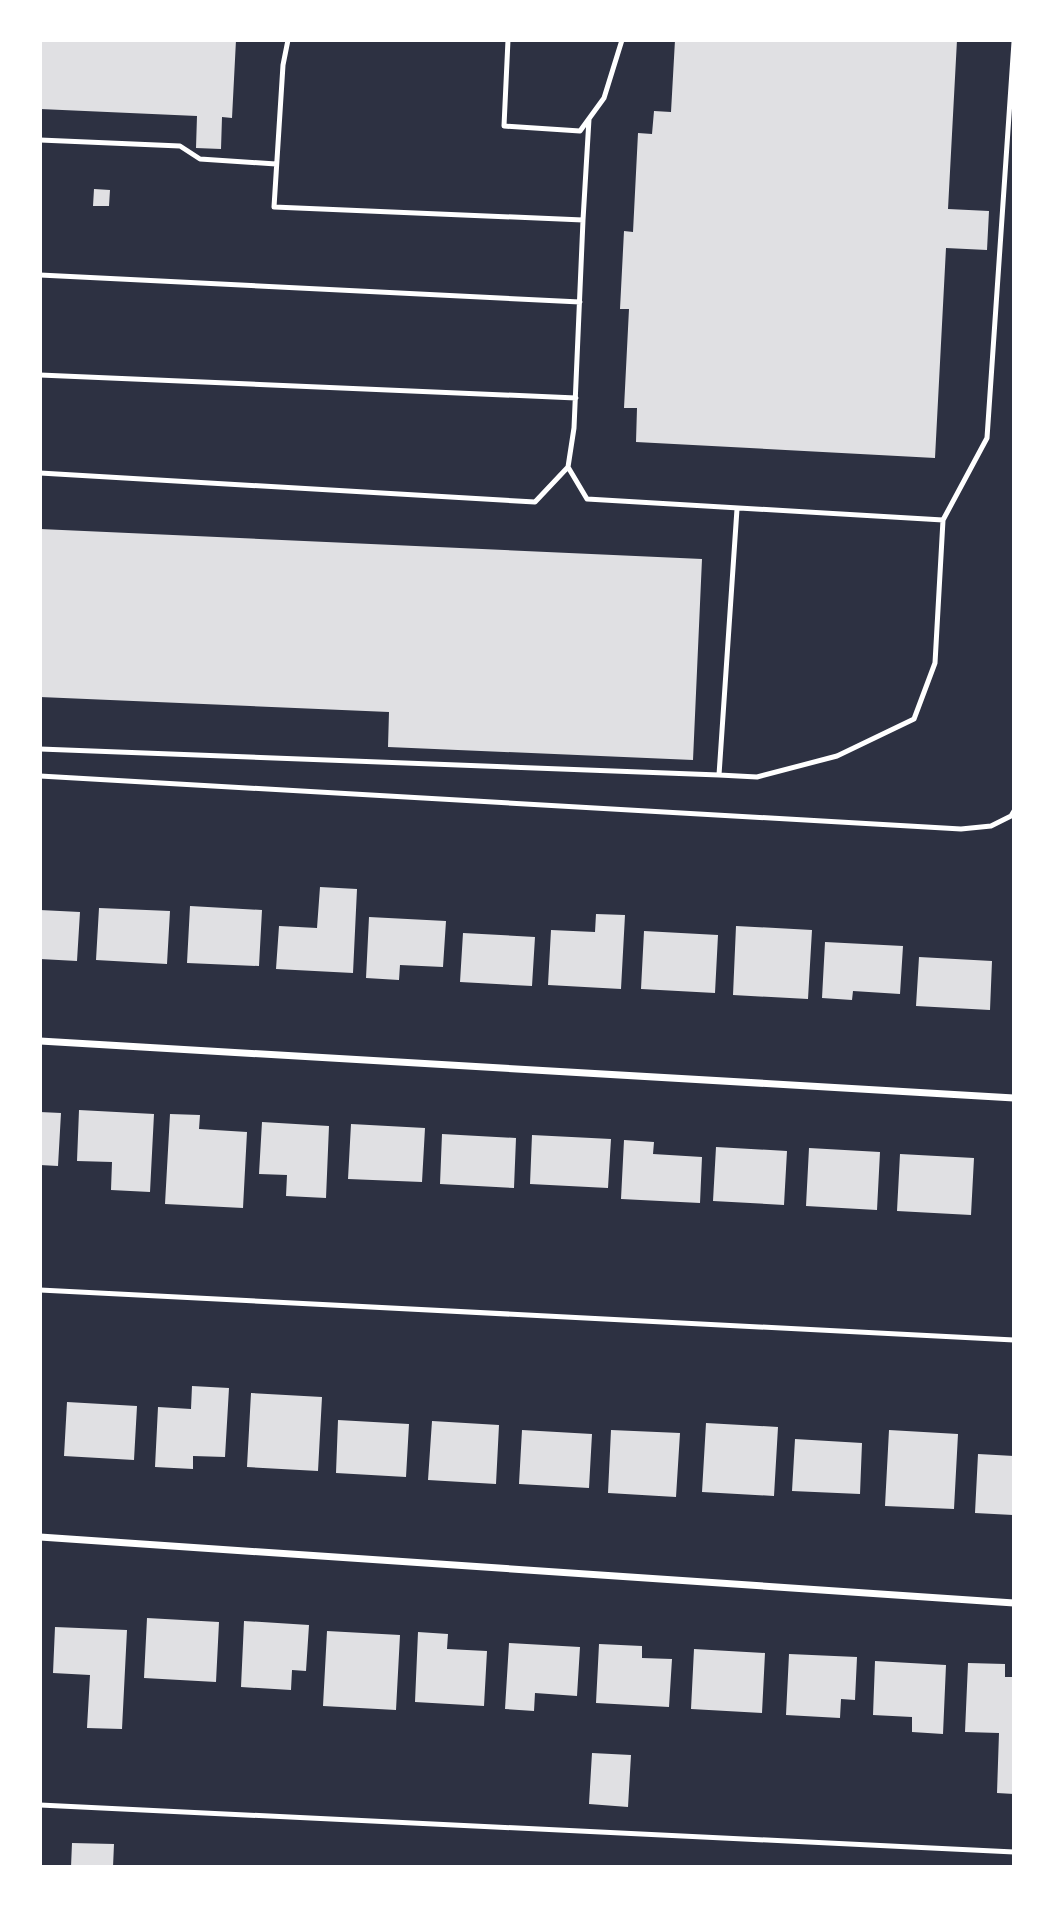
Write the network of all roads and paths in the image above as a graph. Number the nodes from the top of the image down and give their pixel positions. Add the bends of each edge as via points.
1 (288, 40) edge
2 (508, 40) edge
3 (622, 40) edge
4 (1014, 42) edge
5 (589, 119) junction
6 (40, 140) edge
7 (276, 164) junction
8 (583, 220) junction
9 (40, 275) edge
10 (580, 302) junction
11 (40, 375) edge
12 (576, 398) junction
13 (568, 467) junction
14 (40, 473) edge
15 (737, 509) junction
16 (943, 520) junction
17 (40, 749) edge
18 (719, 775) junction
19 (40, 776) edge
20 (1014, 811) edge
21 (40, 1041) edge
22 (1014, 1098) edge
23 (40, 1290) edge
24 (1014, 1340) edge
25 (40, 1538) edge
26 (1014, 1603) edge
27 (40, 1805) edge
28 (1014, 1852) edge

1 - 7 lane
2 - 5 lane via 505,126 580,131
3 - 5 lane via 604,98
4 - 16 lane via 987,438
5 - 8 lane
6 - 7 lane via 180,146 200,159
7 - 8 lane via 274,207
8 - 10 lane
9 - 10 lane
10 - 12 lane
11 - 12 lane
12 - 13 lane
13 - 14 lane via 535,502
13 - 15 lane via 587,499
15 - 16 lane
15 - 18 lane
16 - 18 lane via 935,663 914,719 837,756 757,777
17 - 18 lane
19 - 20 lane via 961,829 991,826
21 - 22 street
23 - 24 lane
25 - 26 street
27 - 28 lane

